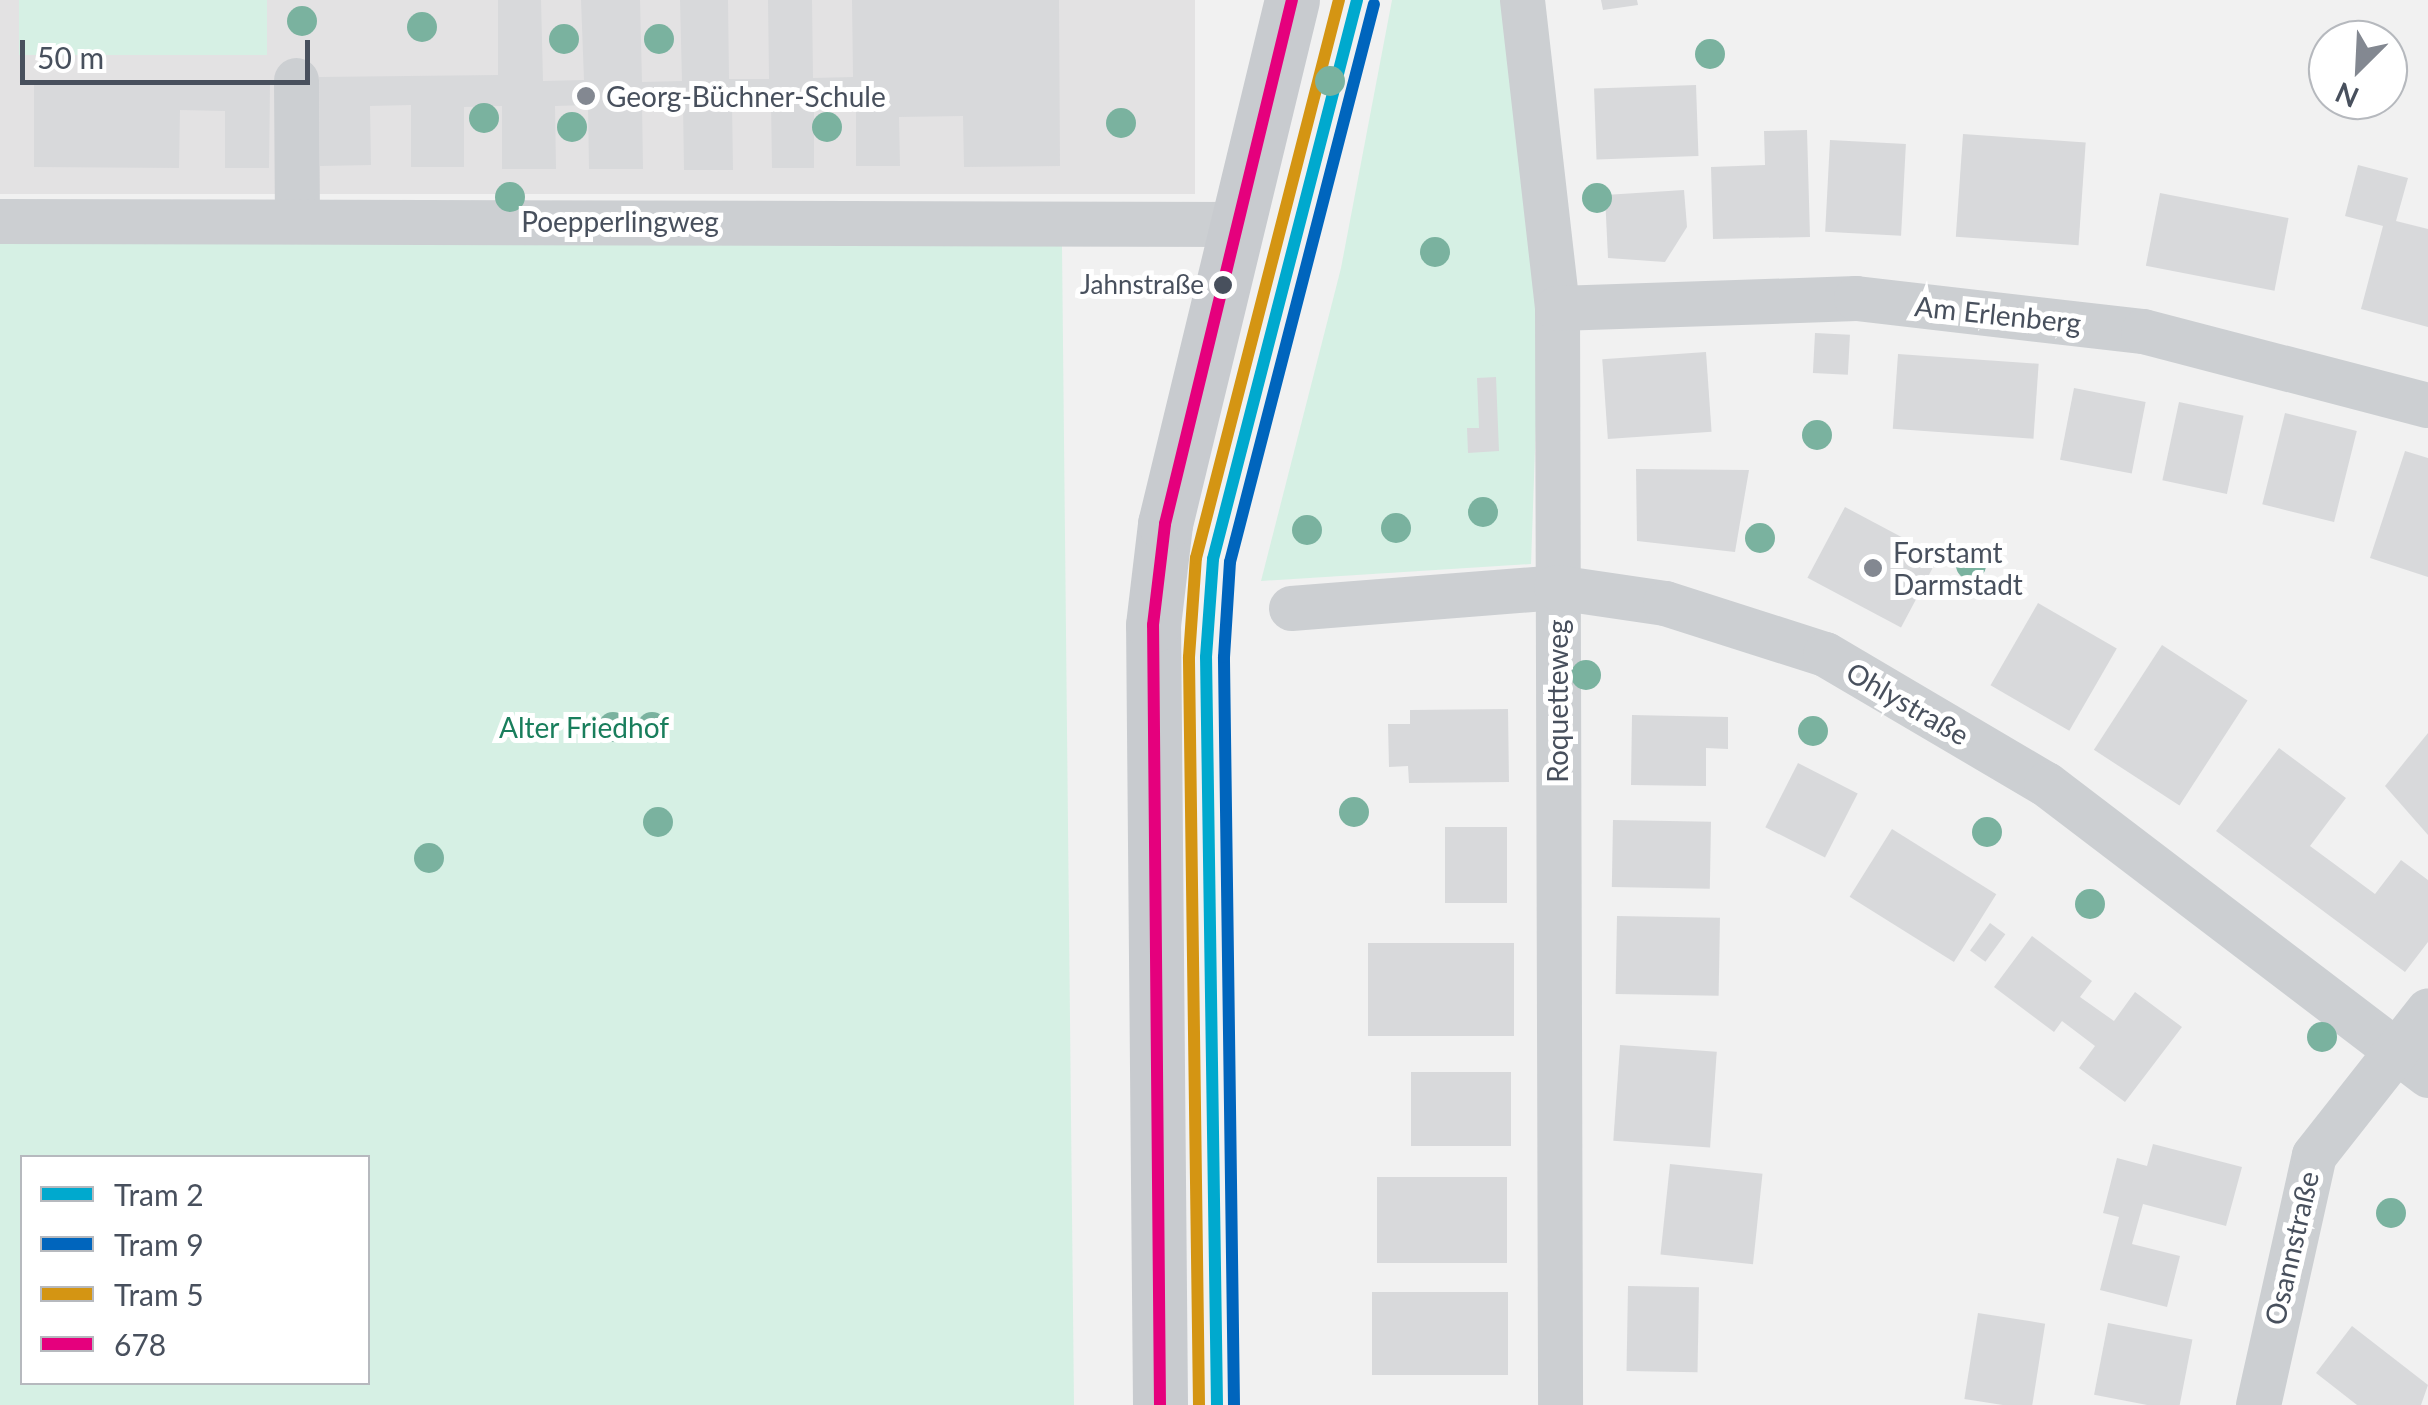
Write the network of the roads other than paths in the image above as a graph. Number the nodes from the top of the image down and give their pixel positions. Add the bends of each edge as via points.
1 (1292, 0) edge
2 (1522, 0) edge
3 (296, 80) dead end
4 (297, 206) junction
5 (0, 221) edge
6 (1240, 224) junction
7 (1557, 308) junction
8 (2428, 405) edge
9 (1556, 587) junction
10 (1291, 608) dead end
11 (2428, 1010) edge
12 (2392, 1046) junction
13 (2428, 1075) edge
14 (1160, 1405) edge
15 (1560, 1405) edge
16 (2258, 1405) edge

1 - 6 main road
2 - 7 street, Roquetteweg
3 - 4 street
4 - 5 street, Poepperlingweg
4 - 6 street, Poepperlingweg
6 - 14 main road via 1166,524 1153,625
7 - 8 street, Am Erlenberg via 1856,298 2162,334
7 - 9 street, Roquetteweg
9 - 10 street, Ohlystraße
9 - 12 street, Ohlystraße via 1665,603 1825,654 2046,784
9 - 15 street, Roquetteweg
11 - 12 street, Osannstraße
12 - 13 street, Ohlystraße
12 - 16 street, Osannstraße via 2314,1156

